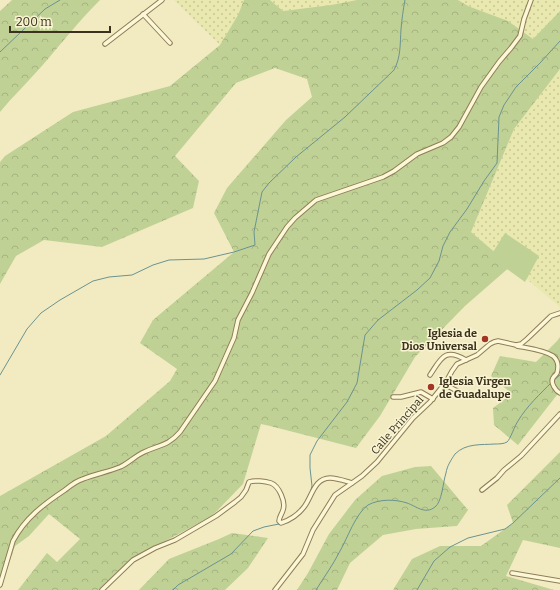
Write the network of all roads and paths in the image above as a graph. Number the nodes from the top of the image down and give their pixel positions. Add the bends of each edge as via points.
1 (162, 0) edge
2 (531, 0) edge
3 (143, 14) junction
4 (170, 43) dead end
5 (105, 44) dead end
6 (560, 313) edge
7 (516, 345) junction
8 (466, 360) junction
9 (430, 375) dead end
10 (444, 384) junction
11 (459, 392) dead end
12 (560, 393) edge
13 (393, 397) dead end
14 (433, 399) junction
15 (560, 414) edge
16 (352, 483) junction
17 (482, 490) dead end
18 (512, 573) dead end
19 (560, 581) edge
20 (0, 585) edge
21 (102, 590) edge
22 (275, 590) edge

1 - 3 street
2 - 20 street via 520,36 498,62 451,137 417,154 383,177 316,200 295,218 269,254 238,320 234,338 215,381 176,437 162,446 140,454 124,465 81,479 41,507 16,535
3 - 4 street
3 - 5 street
6 - 7 street via 550,316 524,343
7 - 8 street, Calle Principal via 494,342
7 - 12 street, Calle Principal via 550,354 556,359 557,372 552,382
8 - 9 street via 453,354 446,355
8 - 10 street, Calle Principal via 456,366
10 - 11 street
10 - 14 street, Calle Principal
13 - 14 street via 421,392
14 - 16 street, Calle Principal via 377,462
15 - 17 street via 521,456
16 - 21 street via 329,478 322,480 314,488 304,507 291,519 280,523 278,521 283,510 281,494 271,483 254,480 249,482 241,496 216,516 137,558
16 - 22 street, Calle Principal via 335,495 313,530 303,554
18 - 19 street

